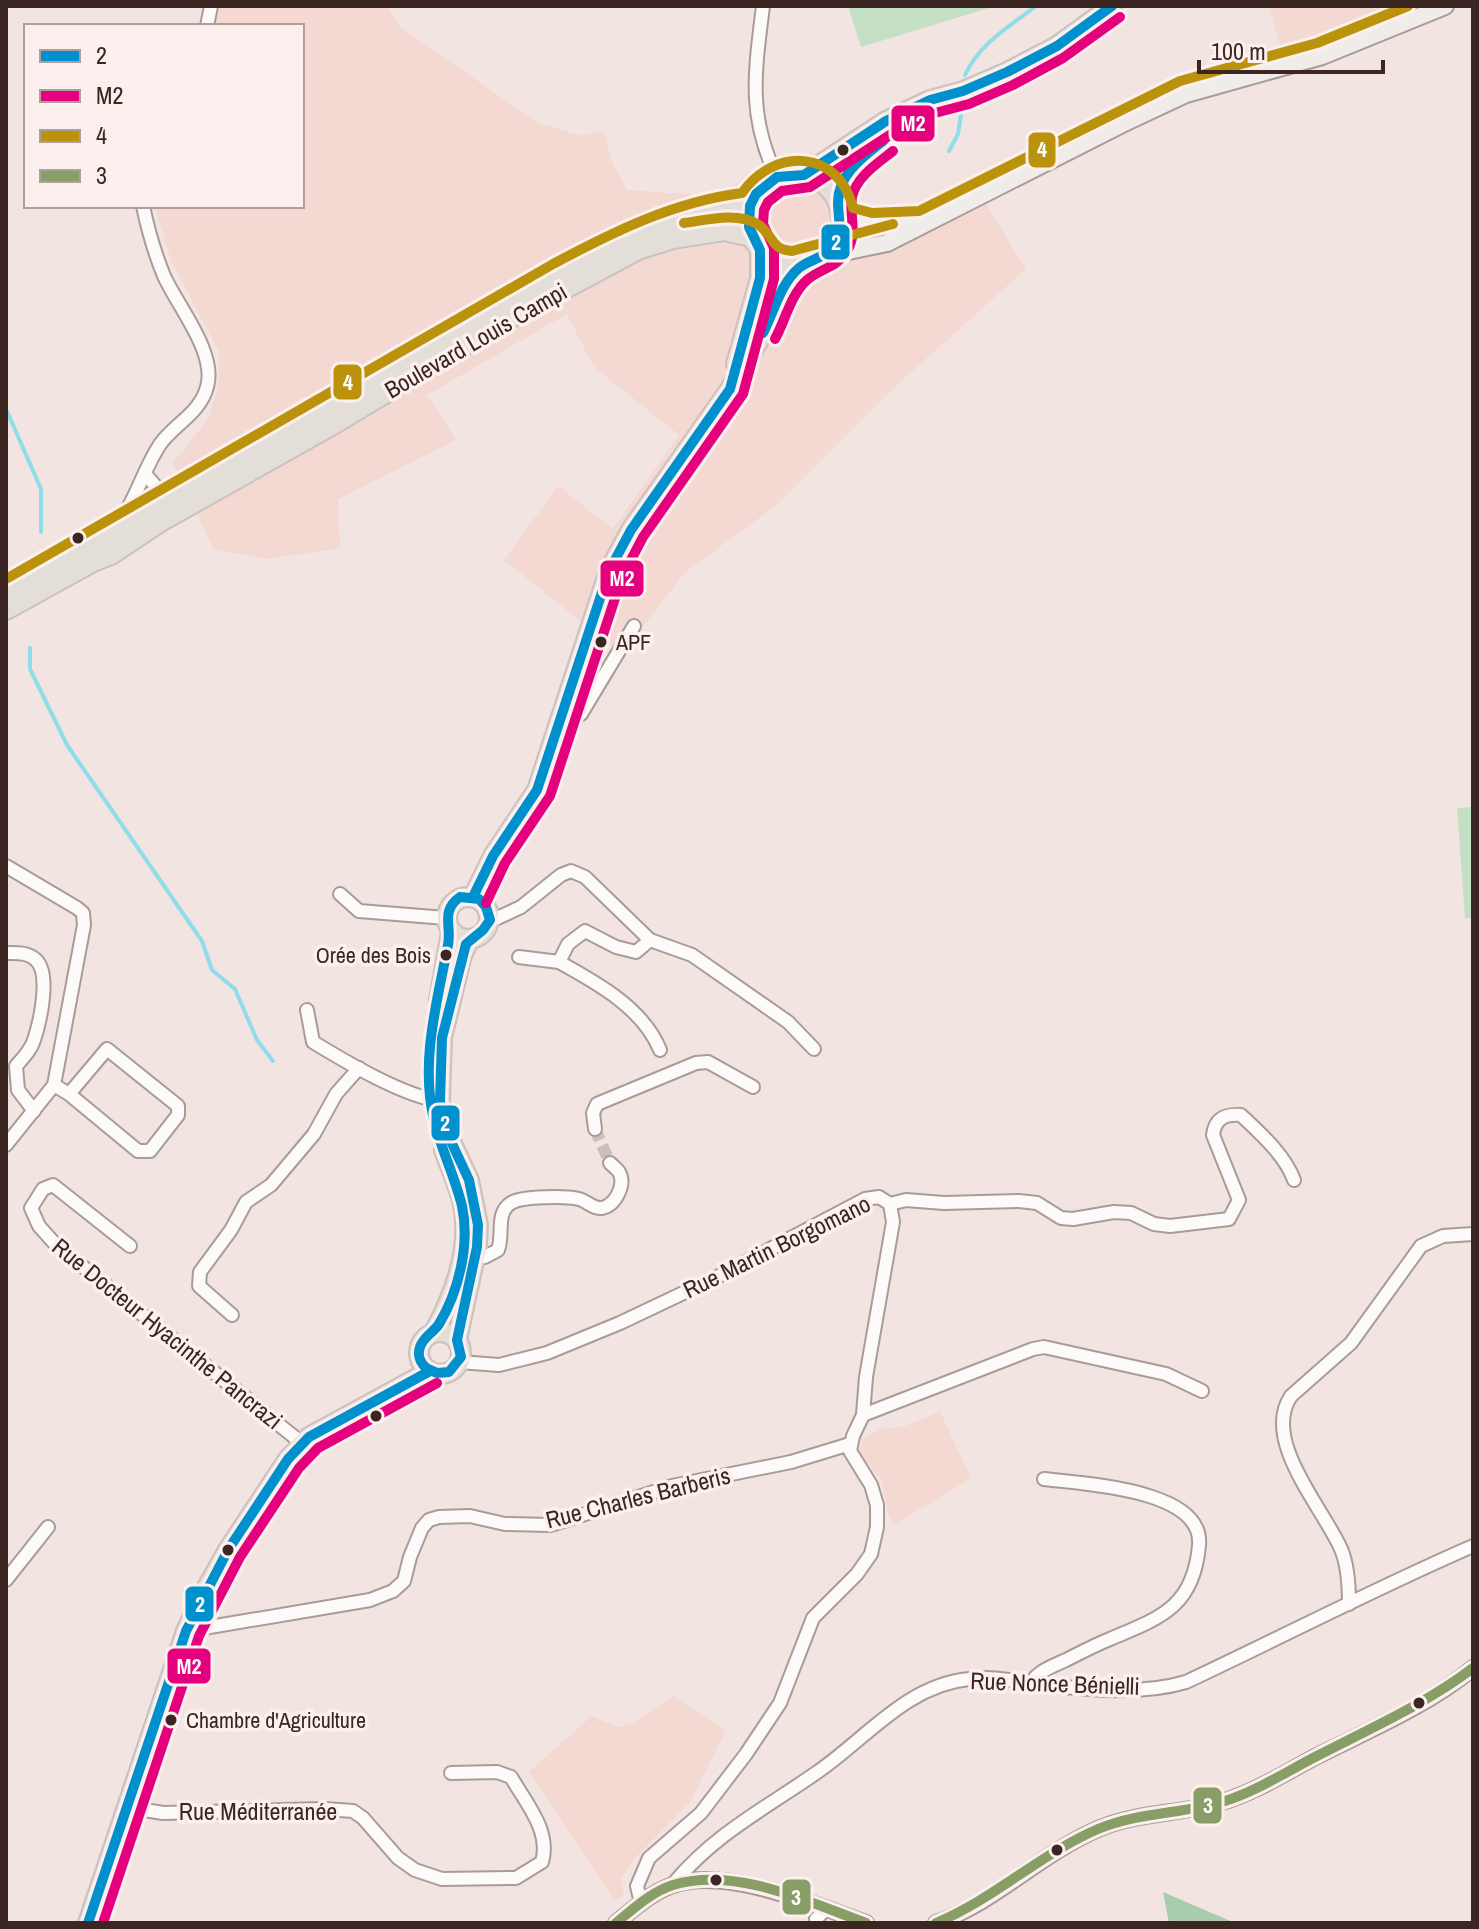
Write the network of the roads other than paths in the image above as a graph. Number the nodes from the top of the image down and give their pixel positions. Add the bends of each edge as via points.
1 (763, 6) edge
2 (1112, 6) edge
3 (1445, 6) edge
4 (963, 91) junction
5 (804, 175) junction
6 (777, 177) junction
7 (750, 206) junction
8 (144, 208) edge
9 (840, 211) junction
10 (923, 225) junction
11 (756, 243) junction
12 (824, 256) junction
13 (801, 266) junction
14 (730, 389) junction
15 (145, 474) junction
16 (160, 491) dead end
17 (128, 508) dead end
18 (6, 595) edge
19 (6, 610) edge
20 (634, 626) dead end
21 (559, 726) junction
22 (6, 866) edge
23 (340, 894) dead end
24 (473, 897) junction
25 (489, 922) junction
26 (449, 925) junction
27 (470, 939) junction
28 (650, 940) junction
29 (6, 953) edge
30 (519, 957) dead end
31 (559, 962) junction
32 (307, 1010) dead end
33 (814, 1049) dead end
34 (660, 1050) dead end
35 (359, 1068) junction
36 (54, 1085) junction
37 (753, 1087) dead end
38 (69, 1094) junction
39 (435, 1101) junction
40 (34, 1111) junction
41 (595, 1129) dead end
42 (6, 1145) edge
43 (610, 1163) tunnel mouth
44 (1294, 1180) dead end
45 (890, 1204) junction
46 (1473, 1234) edge
47 (130, 1246) dead end
48 (474, 1258) junction
49 (232, 1315) dead end
50 (434, 1332) junction
51 (457, 1340) junction
52 (459, 1362) junction
53 (430, 1371) junction
54 (1202, 1391) dead end
55 (863, 1415) junction
56 (303, 1444) junction
57 (850, 1444) junction
58 (1044, 1479) dead end
59 (48, 1527) dead end
60 (1473, 1546) edge
61 (6, 1580) edge
62 (1349, 1604) junction
63 (186, 1631) junction
64 (1473, 1668) edge
65 (1031, 1683) junction
66 (451, 1773) dead end
67 (126, 1807) junction
68 (673, 1884) junction
69 (641, 1903) junction
70 (826, 1909) junction
71 (92, 1922) edge
72 (616, 1923) edge
73 (817, 1923) edge
74 (866, 1923) edge
75 (936, 1923) edge

1 - 6 street via 756,119
2 - 4 main road via 1057,46
3 - 10 main road via 1322,56 1186,94
4 - 5 main road via 886,121
4 - 9 main road via 898,128 855,163 845,178
5 - 6 main road
5 - 9 main road via 824,184
6 - 7 main road
7 - 11 main road via 749,227
7 - 18 main road, Boulevard Louis Campi via 668,223 573,269
8 - 15 street via 165,277 209,364 203,400 162,442
9 - 10 main road via 871,227
9 - 12 main road via 833,246
10 - 12 main road via 887,243
11 - 13 main road via 777,263
11 - 14 main road via 760,278
11 - 19 main road, Boulevard Louis Campi via 724,231 673,239 625,256 111,555
12 - 13 main road
13 - 14 main road via 783,287 769,323
14 - 21 main road via 631,530 609,571
15 - 16 street
15 - 17 street
20 - 21 street via 581,714
21 - 24 main road via 537,790
22 - 36 street via 83,913
23 - 26 street via 359,911
24 - 25 main road via 488,909
24 - 26 main road via 460,897 450,905
25 - 27 main road
25 - 28 street via 521,907 571,871 585,877
26 - 27 main road
26 - 39 main road via 431,1040
27 - 39 main road via 442,1038
28 - 31 street via 636,952 585,931 568,944
28 - 33 street via 692,955 788,1022
29 - 40 street via 22,953 43,971 34,1042 16,1066 18,1090
30 - 31 street
31 - 34 street via 601,985 631,1011 654,1034
32 - 35 street via 313,1042
35 - 39 street
35 - 49 street via 271,1185 246,1202 200,1272 199,1286
36 - 38 street
36 - 40 street
37 - 41 street via 708,1062 696,1063 597,1104
38 - 38 street via 138,1151 150,1151 178,1115 178,1106 107,1049
39 - 48 main road via 475,1202
39 - 50 main road via 438,1134 459,1190 465,1229 455,1285
40 - 42 street
43 - 48 street via 621,1184 608,1205 601,1208 566,1197 511,1202 503,1210 498,1250
44 - 45 street via 1290,1167 1252,1125 1232,1114 1214,1124 1213,1135 1239,1200 1229,1219 1170,1226 1131,1213 1061,1218 1037,1203 1019,1201
45 - 52 street, Rue Martin Borgomano via 879,1197 865,1199 717,1277 547,1353 499,1365
45 - 55 street, Rue Martin Borgomano via 893,1222
46 - 62 street via 1443,1236 1421,1246 1351,1343 1284,1406 1285,1442 1342,1550
47 - 56 street, Rue Docteur Hyacinthe Pancrazi via 53,1185 43,1189 31,1208 56,1245
48 - 51 main road
50 - 51 main road
50 - 53 main road via 423,1341 419,1354
51 - 52 main road
52 - 53 main road via 443,1374
53 - 56 main road
54 - 55 street via 1166,1374 1044,1347
55 - 57 street, Rue Martin Borgomano
56 - 63 main road via 228,1550
57 - 63 street, Rue Charles Barberis via 672,1486 551,1525 439,1517 422,1528 404,1581 393,1591 370,1600
57 - 69 street via 877,1505 871,1554 813,1618 780,1703 746,1754 701,1813 649,1858 637,1886
58 - 65 street via 1119,1488 1153,1498 1192,1519 1200,1541 1192,1579 1176,1606 1039,1673
59 - 61 street
60 - 62 street, Rue Nonce Bénielli
62 - 65 street, Rue Nonce Bénielli via 1169,1687 1082,1689
63 - 67 main road
64 - 75 street via 1414,1707 1243,1795 1099,1828
65 - 68 street, Rue Nonce Bénielli via 967,1679 899,1707 818,1772 740,1822 695,1858
66 - 67 street, Rue Méditerranée via 497,1772 511,1777 543,1832 542,1862 516,1878 442,1879 398,1858 353,1811 163,1813
67 - 71 main road
68 - 69 street
68 - 70 street via 715,1880 761,1887
69 - 72 street
70 - 73 street
70 - 74 street

